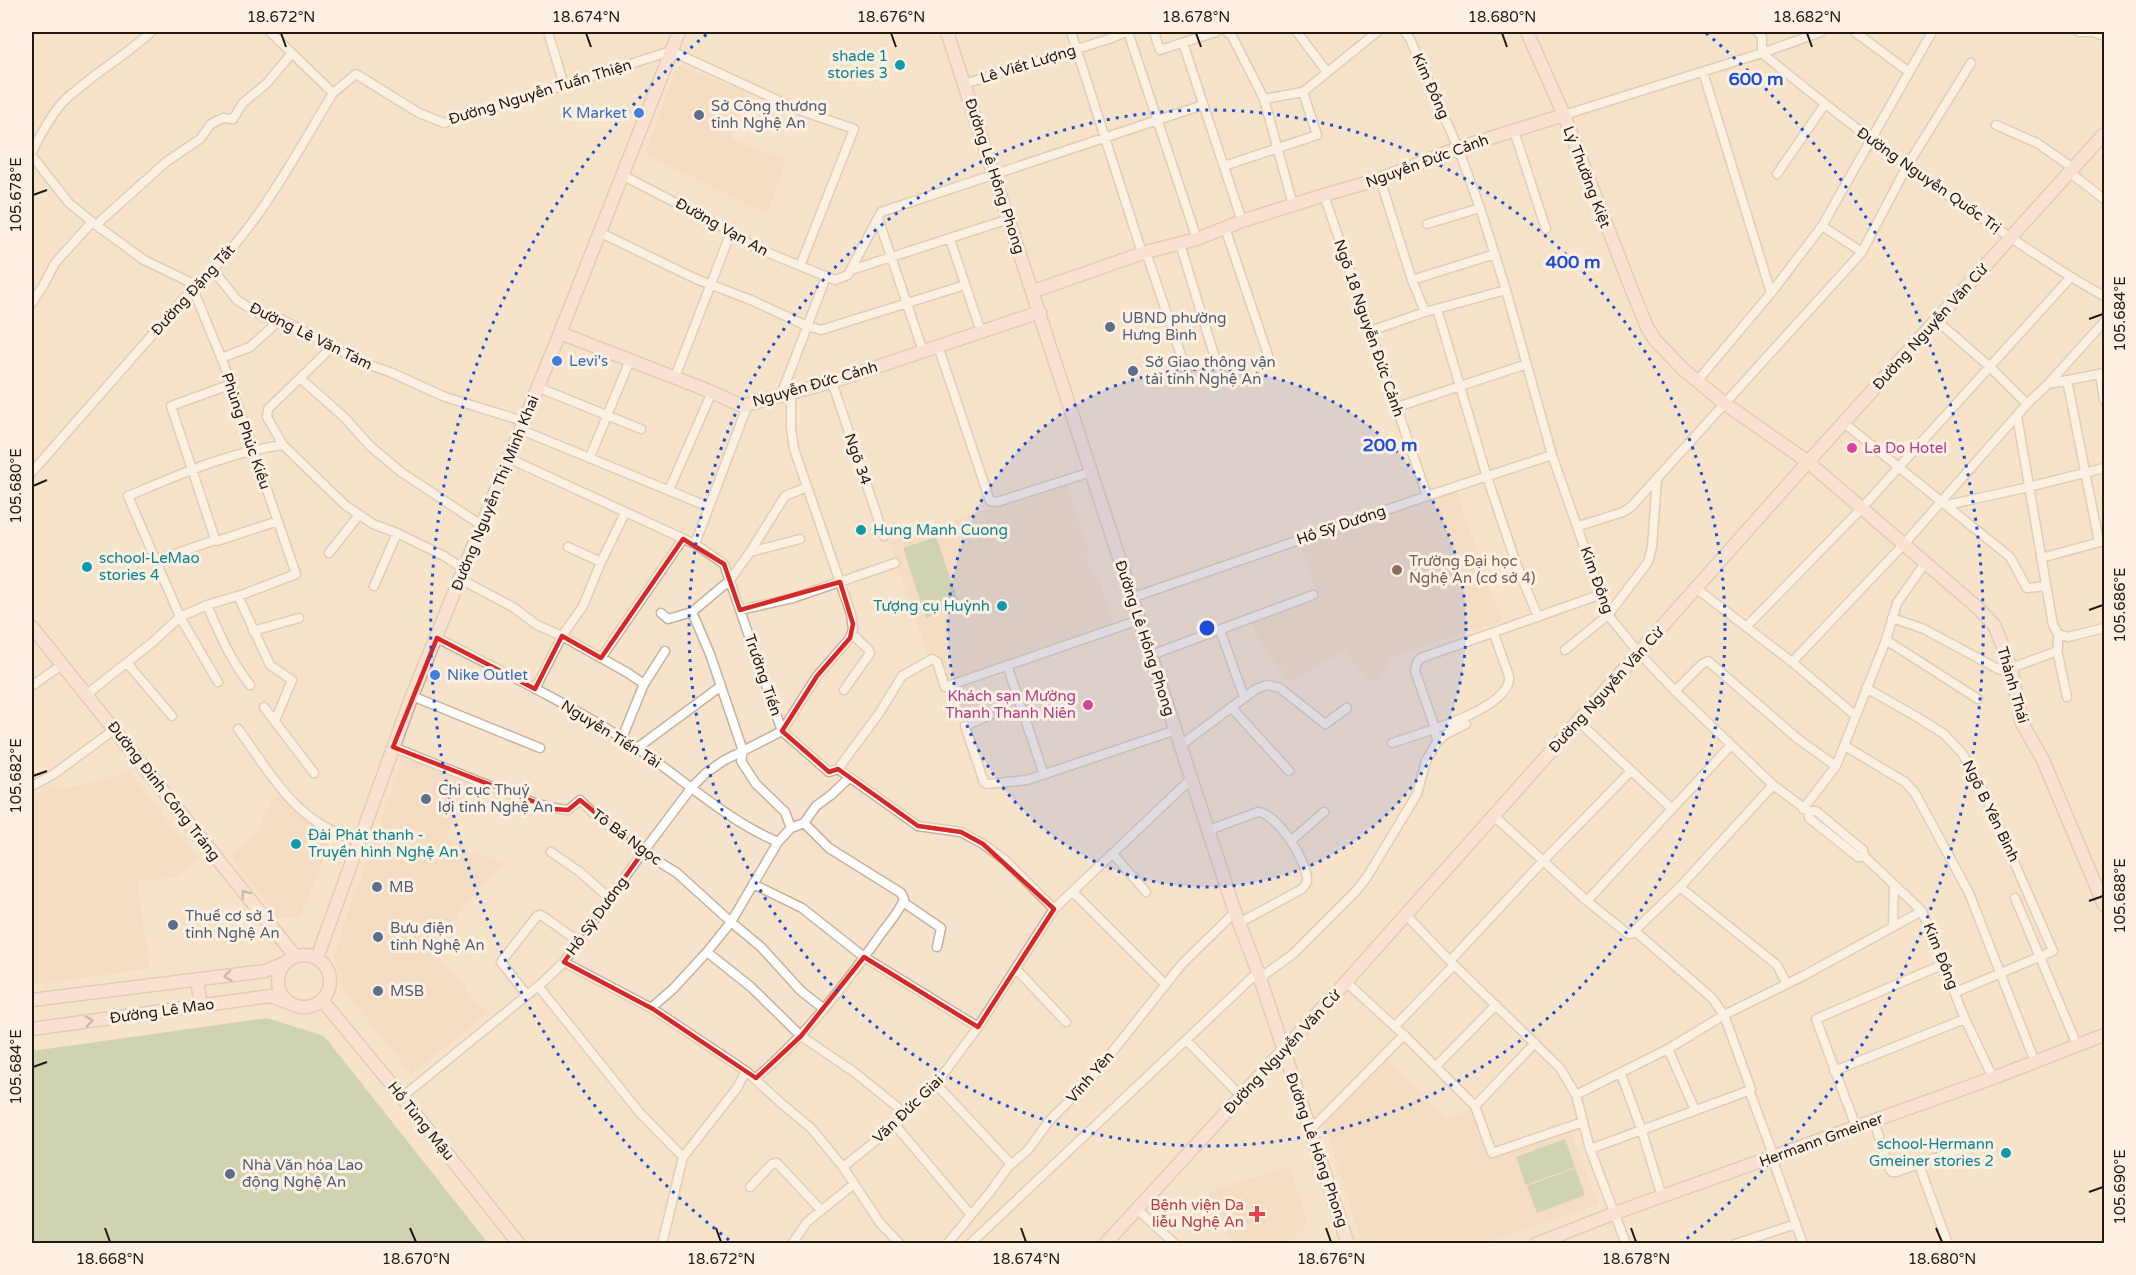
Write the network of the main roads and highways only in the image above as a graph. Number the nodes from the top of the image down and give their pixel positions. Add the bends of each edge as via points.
1 (679, 32) edge
2 (948, 32) edge
3 (1527, 32) edge
4 (1564, 115) junction
5 (2104, 137) edge
6 (1034, 291) junction
7 (1040, 312) junction
8 (560, 333) junction
9 (1808, 462) junction
10 (32, 627) edge
11 (2104, 900) edge
12 (317, 958) junction
13 (290, 960) junction
14 (197, 980) junction
15 (32, 1000) edge
16 (322, 1000) junction
17 (292, 1004) junction
18 (201, 1006) junction
19 (32, 1029) edge
20 (2104, 1035) edge
21 (1283, 1050) junction
22 (519, 1244) edge
23 (1105, 1244) edge
24 (1348, 1244) edge
25 (1536, 1244) edge

1 - 8 main road, Đường Nguyễn Thị Minh Khai
2 - 6 main road, Đường Lê Hồng Phong
3 - 4 main road, Lý Thường Kiệt
4 - 6 main road, Nguyễn Đức Cảnh via 1458,148 1380,180 1242,220 1197,239
4 - 9 main road, Lý Thường Kiệt via 1647,327 1663,350 1724,403
5 - 9 main road, Đường Nguyễn Văn Cừ
6 - 7 main road, Đường Lê Hồng Phong
7 - 8 main road, Nguyễn Đức Cảnh via 832,382 742,406
7 - 21 main road, Đường Lê Hồng Phong via 1131,598
8 - 12 main road, Đường Nguyễn Thị Minh Khai via 412,696
9 - 11 main road, Thành Thái via 1994,625 2011,668 2022,723 2043,760
9 - 21 main road, Đường Nguyễn Văn Cừ
13 -> 10 main road, Đường Đinh Công Tráng via 115,729
12 - 13 main road via 308,955
12 - 16 main road via 330,974
13 -> 14 main road, Đường Lê Mao via 265,971
13 - 17 main road via 279,973 278,984
14 - 15 main road, Đường Lê Mao
14 - 18 main road
16 - 17 main road via 308,1006
16 - 22 main road, Hồ Tùng Mậu
17 - 18 main road, Đường Lê Mao via 270,996
19 -> 18 main road, Đường Lê Mao
20 - 25 main road, Hermann Gmeiner
21 - 23 main road, Đường Nguyễn Văn Cừ
21 - 24 main road, Đường Lê Hồng Phong

